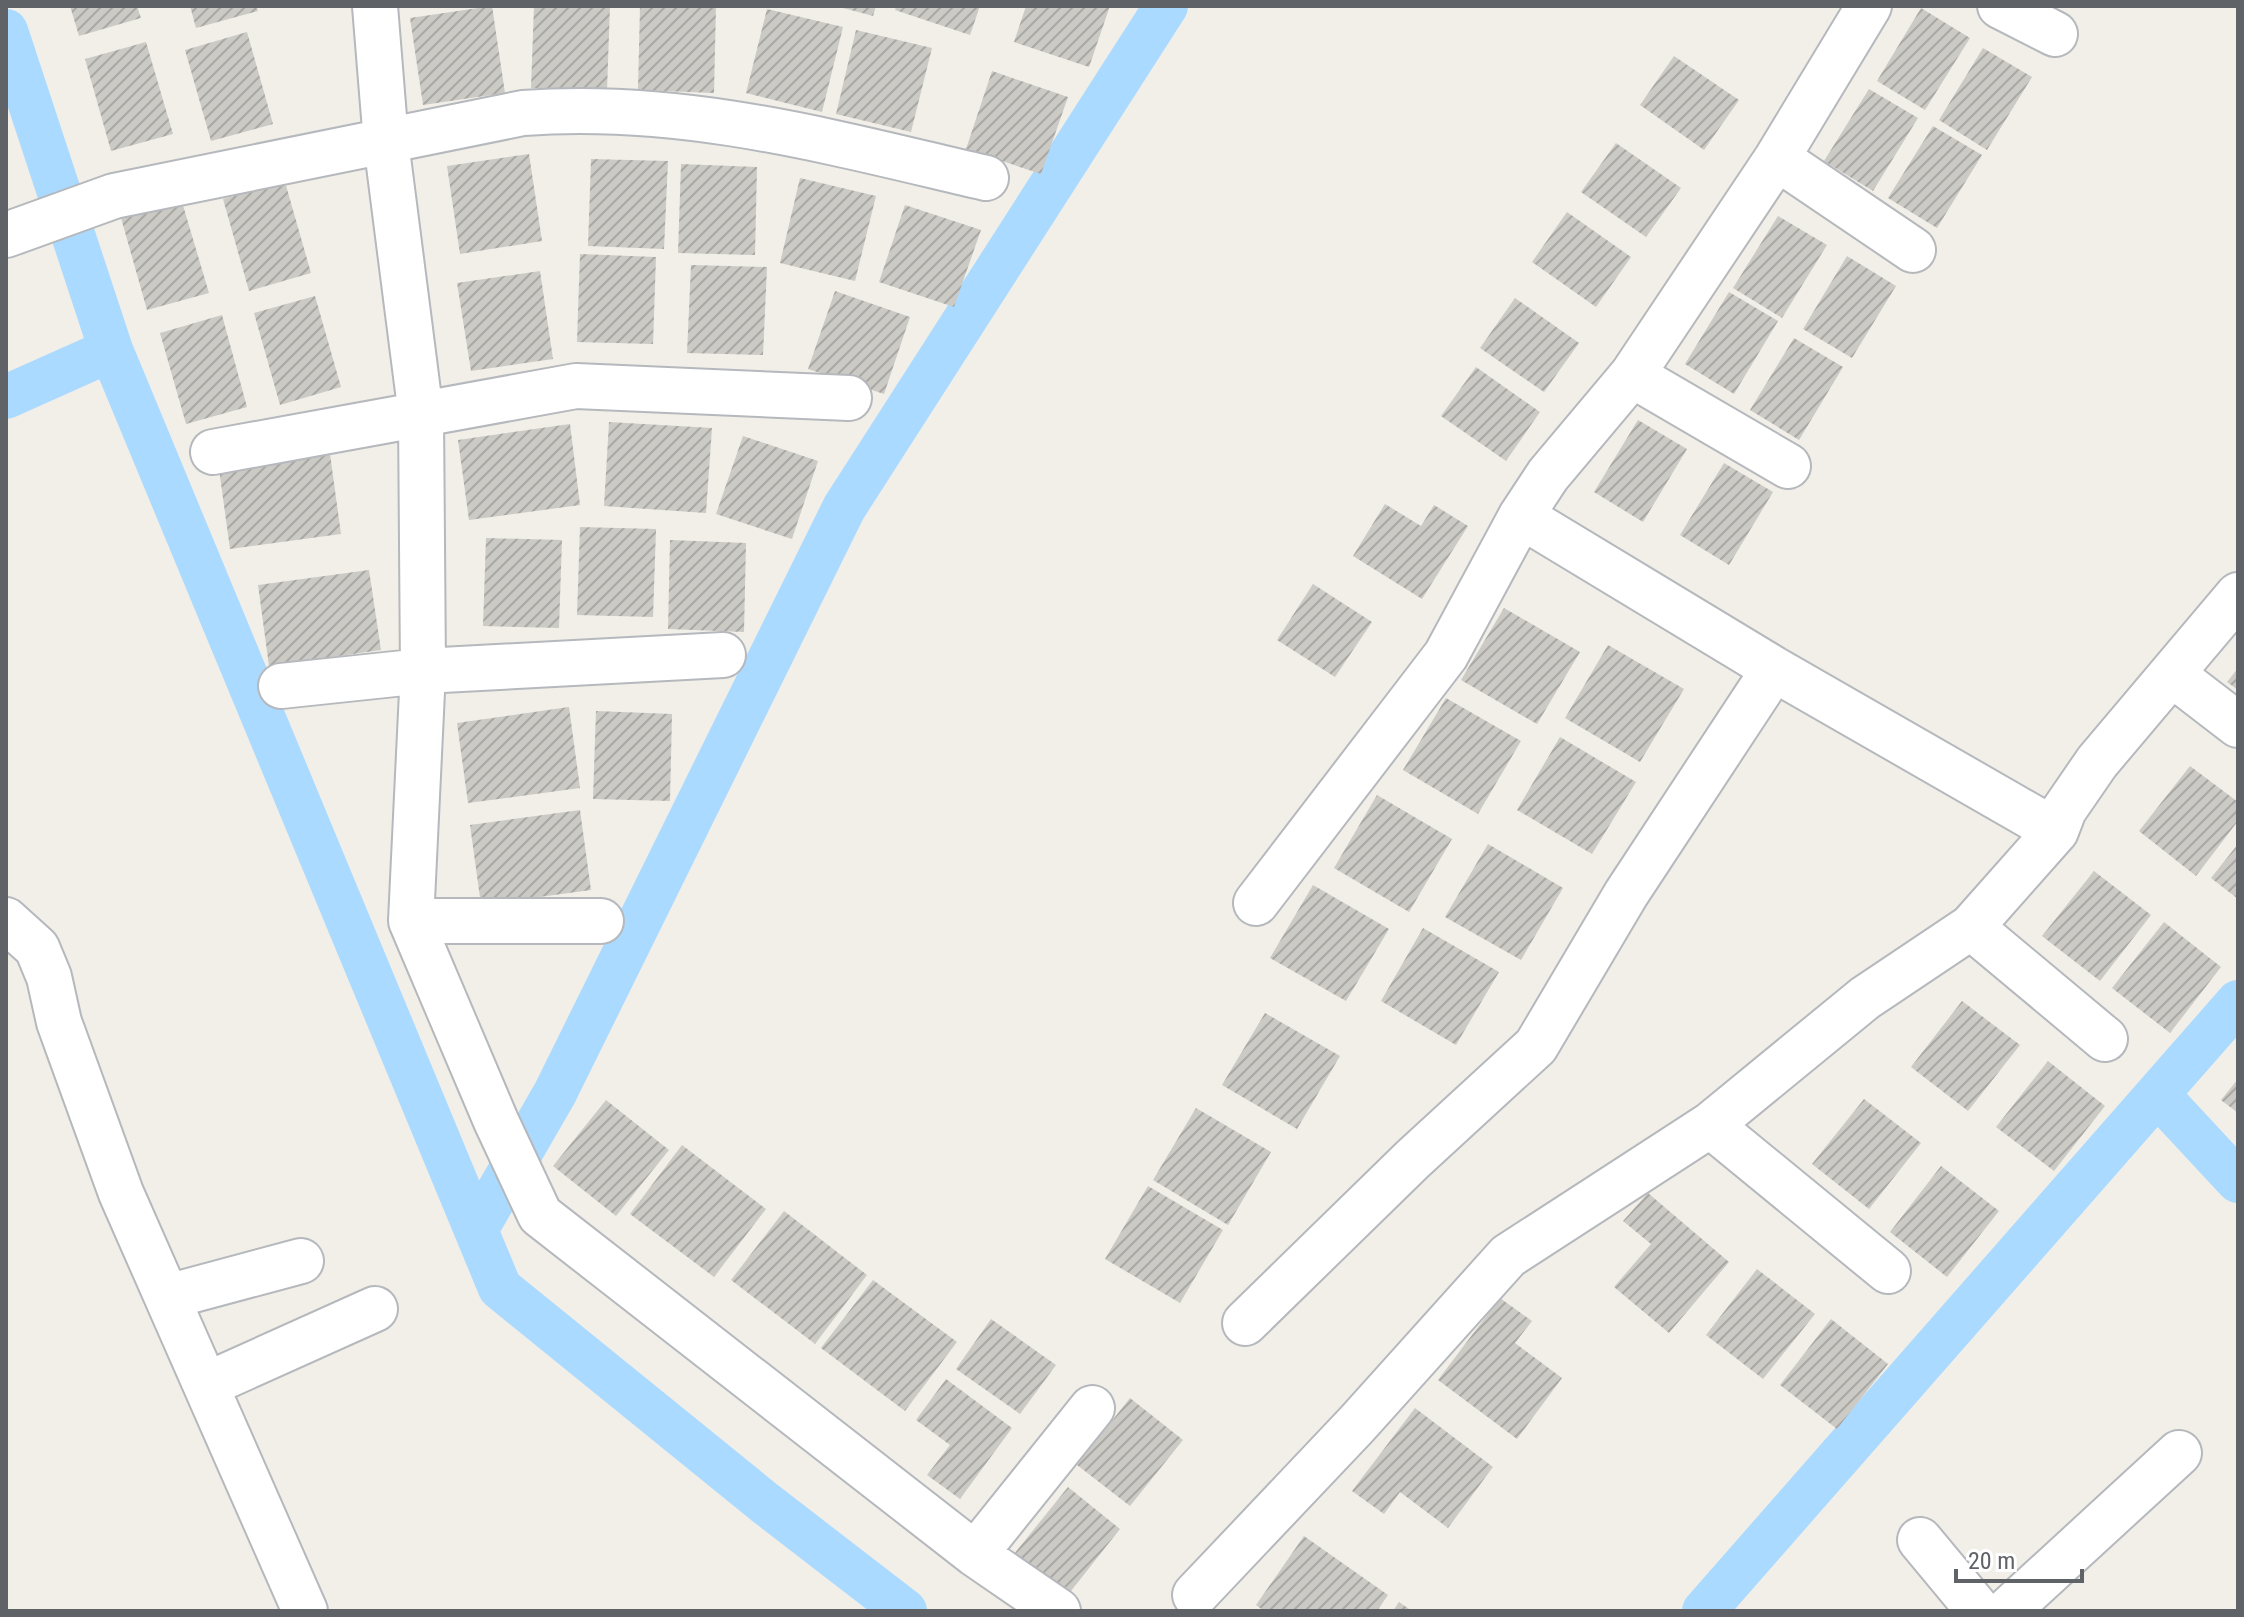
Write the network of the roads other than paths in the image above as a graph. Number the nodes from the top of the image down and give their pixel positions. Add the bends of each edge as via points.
1 (375, 6) edge
2 (1869, 6) edge
3 (2000, 6) edge
4 (2055, 34) dead end
5 (386, 142) junction
6 (1777, 158) junction
7 (986, 178) dead end
8 (15, 233) edge
9 (1913, 250) dead end
10 (1632, 375) junction
11 (849, 398) dead end
12 (421, 415) junction
13 (213, 452) dead end
14 (1788, 466) dead end
15 (1521, 516) junction
16 (2238, 595) edge
17 (723, 655) dead end
18 (1774, 669) junction
19 (423, 671) junction
20 (2173, 675) junction
21 (281, 686) dead end
22 (2238, 725) edge
23 (2060, 820) junction
24 (1256, 903) dead end
25 (6, 920) edge
26 (411, 921) junction
27 (601, 921) dead end
28 (1971, 927) junction
29 (2105, 1039) dead end
30 (1710, 1125) junction
31 (301, 1261) dead end
32 (1888, 1271) dead end
33 (167, 1297) junction
34 (375, 1309) dead end
35 (1245, 1323) dead end
36 (206, 1385) junction
37 (1092, 1408) dead end
38 (2179, 1453) dead end
39 (1920, 1540) dead end
40 (975, 1554) junction
41 (1195, 1606) edge
42 (305, 1611) edge
43 (1058, 1611) edge
44 (1979, 1611) edge
45 (2007, 1611) edge

1 - 5 street
2 - 6 street
3 - 4 street
5 - 7 street via 523,113 648,112 754,125
5 - 8 street via 114,196
5 - 12 street
6 - 9 street
6 - 10 street
10 - 14 street
10 - 15 street via 1548,475
11 - 12 street via 576,386
12 - 13 street
12 - 19 street
15 - 18 street
15 - 24 street via 1446,655
16 - 20 street
17 - 19 street
18 - 23 street
18 - 35 street via 1626,894 1536,1046
19 - 21 street
19 - 26 street
20 - 22 street
20 - 23 street via 2097,762
23 - 28 street
25 - 33 street via 37,948 121,1193
26 - 27 street
26 - 40 street via 540,1215
28 - 29 street
28 - 30 street via 1865,998
30 - 32 street
30 - 41 street via 1508,1256
31 - 33 street
33 - 36 street
34 - 36 street
36 - 42 street
37 - 40 street
38 - 45 street
39 - 44 street
40 - 43 street

